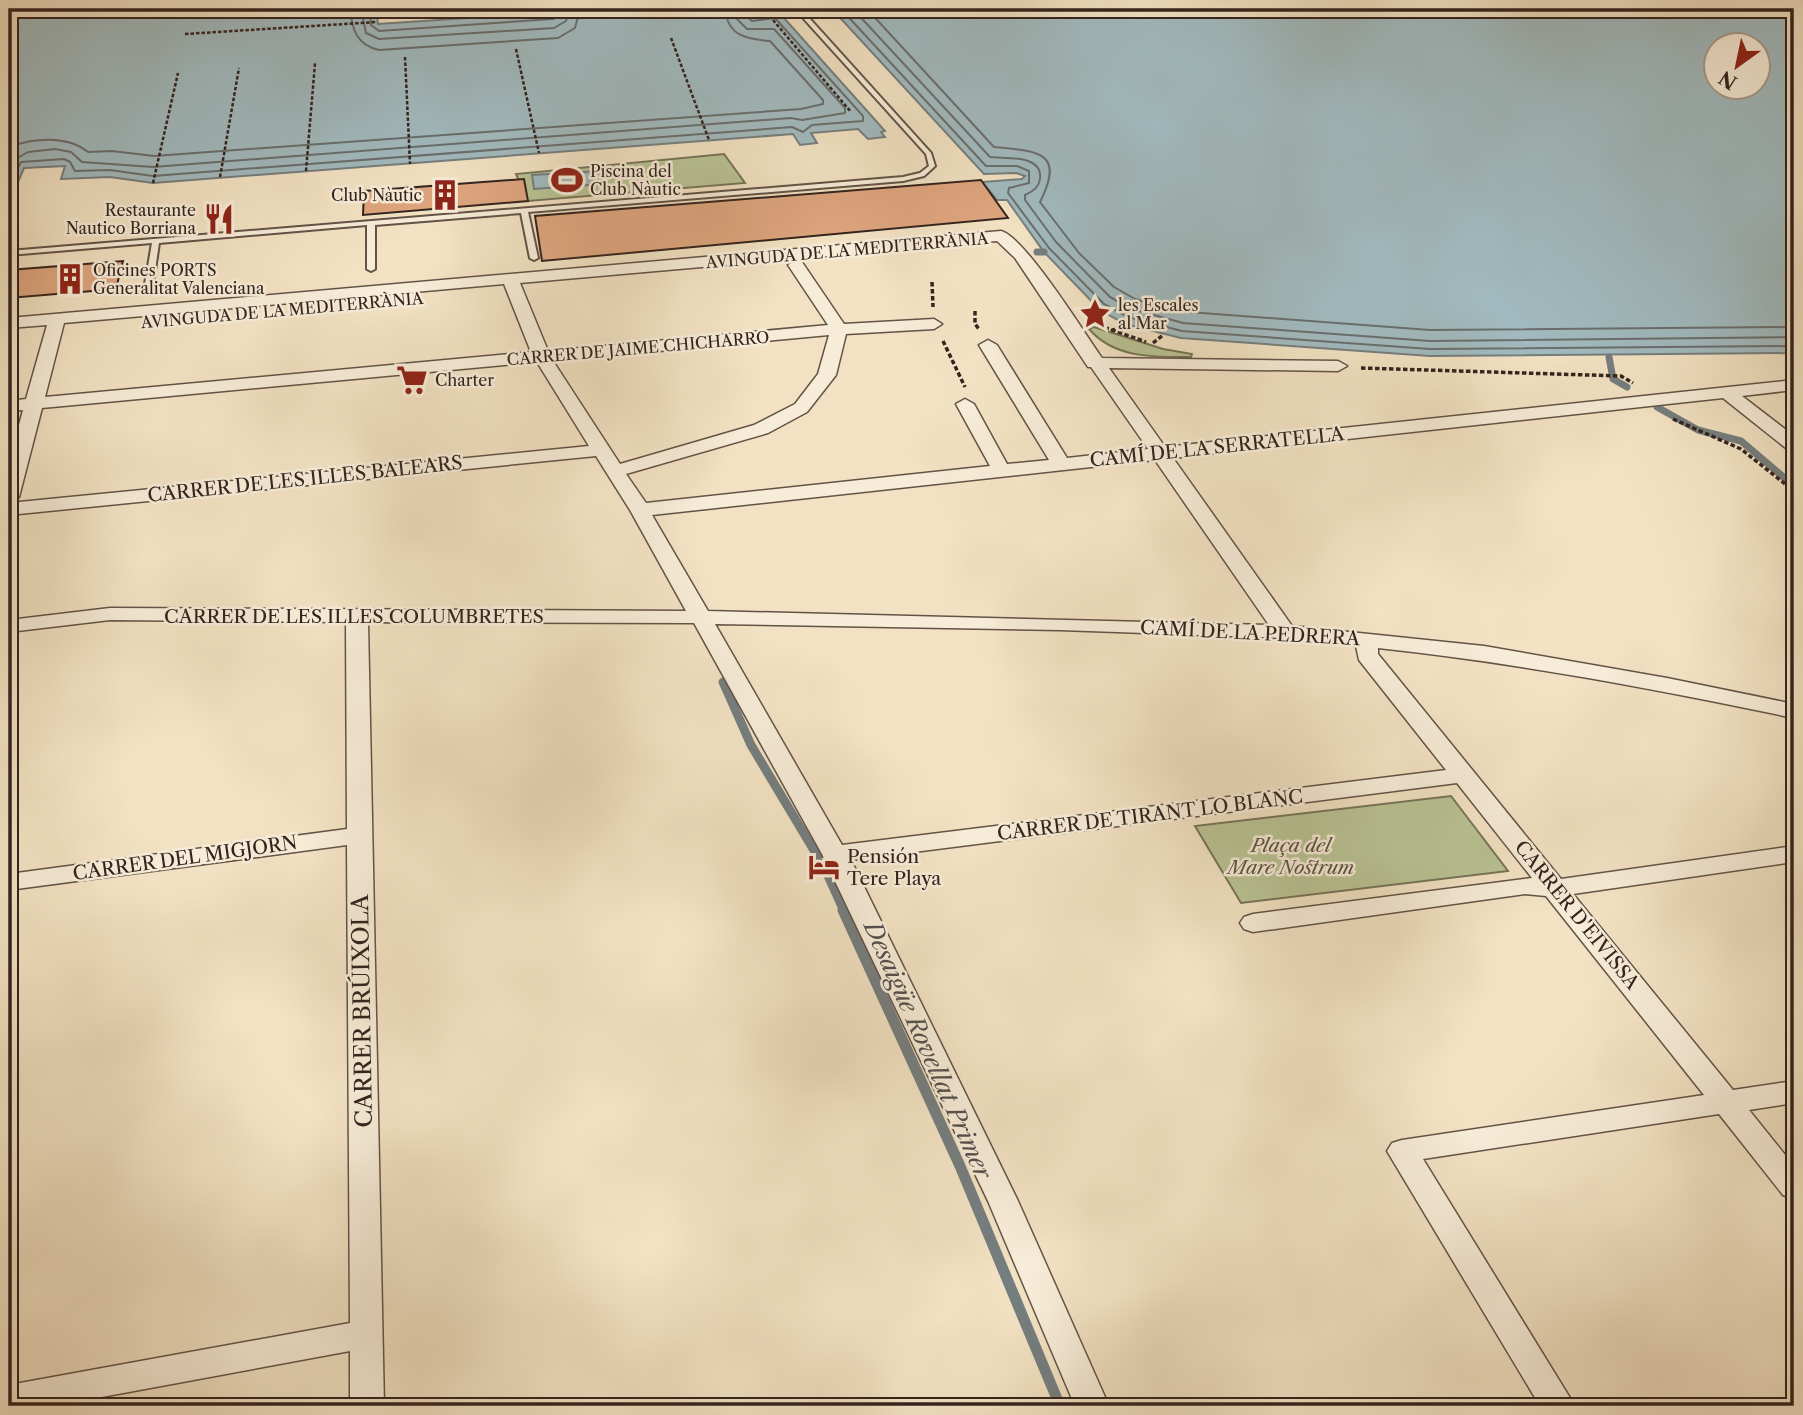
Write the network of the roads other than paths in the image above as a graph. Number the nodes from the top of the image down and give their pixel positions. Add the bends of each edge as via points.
1 (798, 9) edge
2 (524, 211) junction
3 (370, 223) junction
4 (156, 241) junction
5 (1012, 246) junction
6 (9, 253) edge
7 (534, 258) dead end
8 (796, 265) junction
9 (371, 269) dead end
10 (149, 284) dead end
11 (512, 284) junction
12 (9, 323) edge
13 (934, 324) road end
14 (56, 325) junction
15 (839, 329) junction
16 (9, 335) edge
17 (988, 345) dead end
18 (541, 357) junction
19 (1094, 363) junction
20 (1338, 366) road end
21 (1794, 385) edge
22 (1726, 392) junction
23 (1649, 401) joint
24 (34, 404) junction
25 (965, 404) road end
26 (9, 406) edge
27 (1794, 445) edge
28 (602, 450) junction
29 (1161, 453) junction
30 (1061, 464) junction
31 (1001, 470) junction
32 (616, 471) junction
33 (9, 497) edge
34 (9, 509) edge
35 (640, 510) junction
36 (357, 616) junction
37 (701, 617) junction
38 (9, 626) edge
39 (1285, 632) junction
40 (1367, 640) junction
41 (1794, 711) edge
42 (1464, 775) junction
43 (360, 835) junction
44 (835, 854) junction
45 (1794, 854) edge
46 (9, 882) edge
47 (1556, 888) junction
48 (1253, 923) dead end
49 (1794, 1092) edge
50 (1729, 1103) junction
51 (1794, 1187) edge
52 (366, 1334) junction
53 (9, 1400) edge
54 (367, 1406) edge
55 (1092, 1406) edge
56 (1558, 1406) edge

1 - 2 lane via 929,154 932,166 922,175
2 - 3 lane
2 - 7 lane
3 - 4 lane
3 - 9 lane
4 - 6 lane
4 - 10 lane
5 - 8 street, AVINGUDA DE LA MEDITERRÀNIA
5 - 11 street, AVINGUDA DE LA MEDITERRÀNIA via 1001,236
5 - 19 street
8 - 11 street, AVINGUDA DE LA MEDITERRÀNIA
8 - 15 street
11 - 14 street, AVINGUDA DE LA MEDITERRÀNIA
11 - 18 street
12 - 14 street, AVINGUDA DE LA MEDITERRÀNIA
13 - 15 street, CARRER DE JAIME CHICHARRO
14 - 16 street, AVINGUDA DE LA MEDITERRÀNIA
14 - 24 street
15 - 18 street, CARRER DE JAIME CHICHARRO
15 - 32 street via 827,375 801,408 761,429
17 - 30 street
18 - 24 street, CARRER DE JAIME CHICHARRO
18 - 28 street
19 - 20 street
19 - 29 street
21 - 22 street, CAMÍ DE LA SERRATELLA
22 - 23 street, CAMÍ DE LA SERRATELLA
22 - 27 street
23 - 29 street, CAMÍ DE LA SERRATELLA
24 - 26 street, CARRER DE JAIME CHICHARRO
24 - 33 street
25 - 31 street
28 - 32 street
28 - 34 street, CARRER DE LES ILLES BALEARS
29 - 30 street, CAMÍ DE LA SERRATELLA
29 - 39 street
30 - 31 street, CAMÍ DE LA SERRATELLA
31 - 35 street, CAMÍ DE LA SERRATELLA
32 - 35 street
35 - 37 street
36 - 37 street, CARRER DE LES ILLES COLUMBRETES
36 - 38 street, CARRER DE LES ILLES COLUMBRETES via 110,614
36 - 43 street, CARRER BRÚIXOLA
37 - 39 street, CAMÍ DE LA PEDRERA
37 - 44 street
39 - 40 street, CAMÍ DE LA PEDRERA
40 - 41 street, CAMÍ DE LA PEDRERA via 1484,653
40 - 42 street, CARRER D'EIVISSA via 1367,655
42 - 44 street, CARRER DE TIRANT LO BLANC
42 - 47 street, CARRER D'EIVISSA
43 - 46 street, CARRER DEL MIGJORN
43 - 52 street, CARRER BRÚIXOLA
44 - 55 street via 1003,1201
45 - 47 street
47 - 48 street via 1525,886
47 - 50 street, CARRER D'EIVISSA
49 - 50 street
50 - 51 street, CARRER D'EIVISSA
50 - 56 street via 1402,1152
52 - 53 street
52 - 54 street, CARRER BRÚIXOLA

